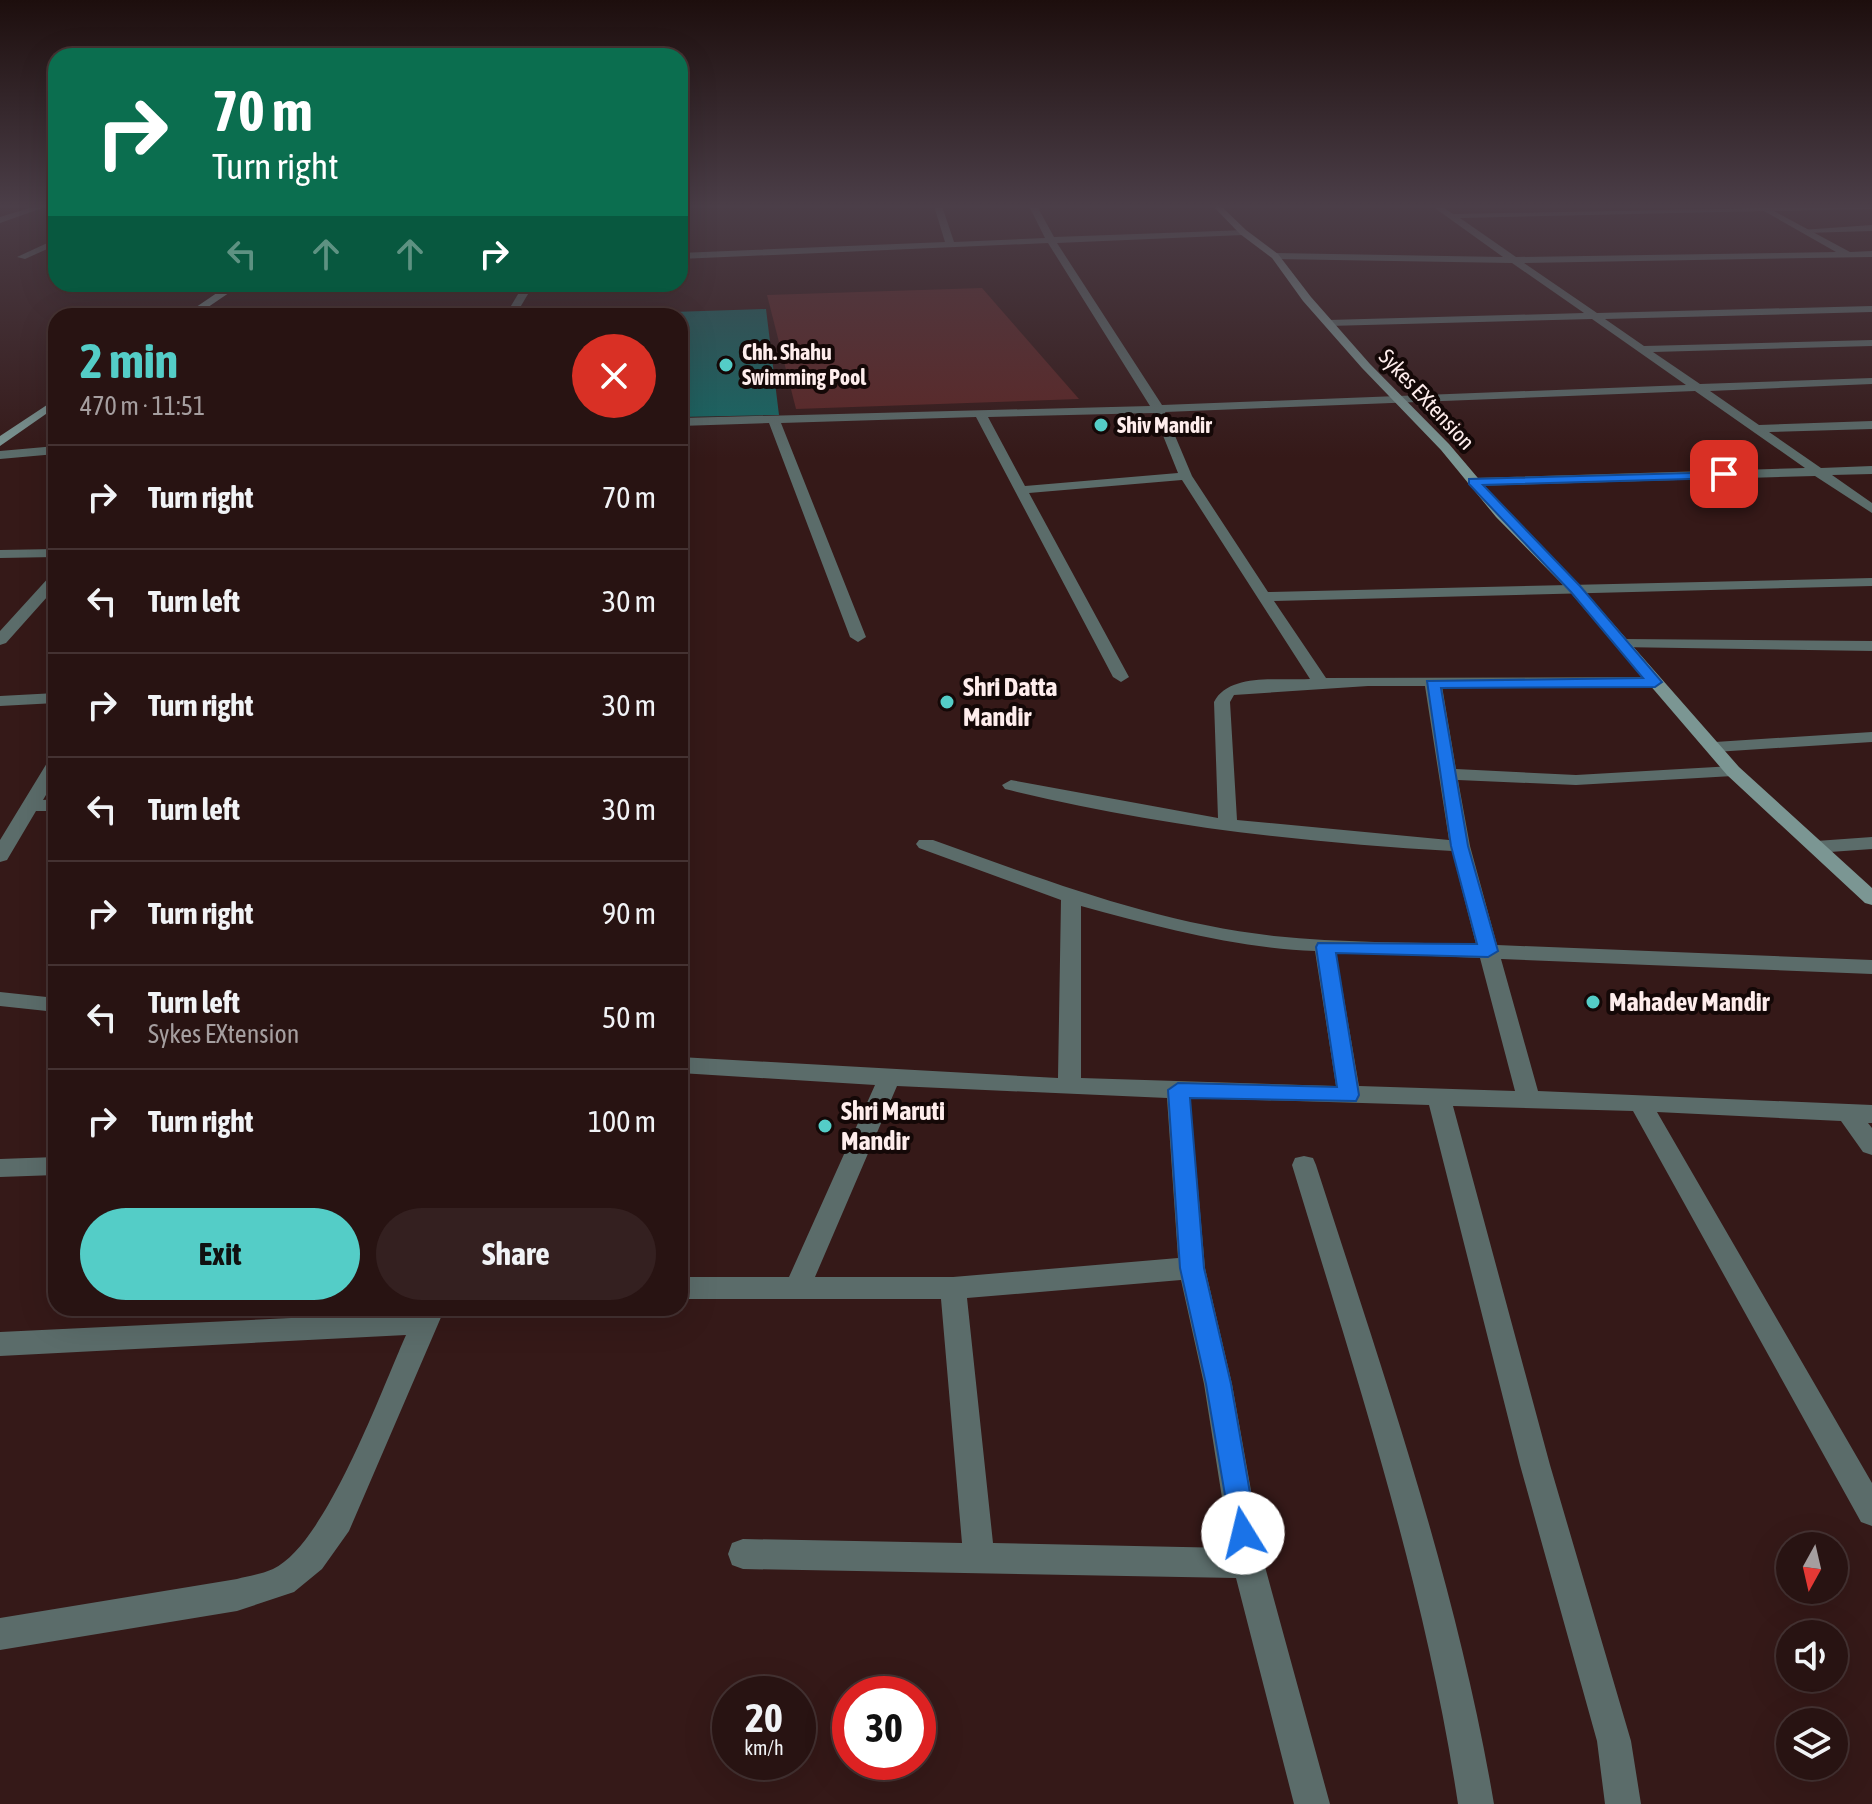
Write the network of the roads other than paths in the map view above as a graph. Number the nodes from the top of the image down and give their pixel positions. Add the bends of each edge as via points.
1 (1083, 290) edge
2 (1302, 290) edge
3 (1557, 290) edge
4 (225, 292) edge
5 (200, 308) edge
6 (1872, 309) edge
7 (1594, 316) junction
8 (1328, 323) junction
9 (1872, 343) edge
10 (1641, 349) junction
11 (1872, 381) edge
12 (1696, 387) junction
13 (1399, 399) junction
14 (48, 408) edge
15 (1158, 409) junction
16 (980, 413) junction
17 (773, 419) junction
18 (688, 422) edge
19 (1872, 425) edge
20 (1756, 429) junction
21 (0, 442) edge
22 (48, 451) edge
23 (0, 455) edge
24 (1872, 470) edge
25 (1818, 472) junction
26 (1186, 476) junction
27 (1473, 482) junction
28 (1022, 490) junction
29 (1872, 509) edge
30 (48, 553) edge
31 (0, 554) edge
32 (1872, 582) edge
33 (48, 587) edge
34 (1575, 589) junction
35 (1264, 597) junction
36 (858, 637) dead end
37 (0, 640) edge
38 (1623, 644) junction
39 (1872, 646) edge
40 (1121, 677) dead end
41 (1655, 682) junction
42 (1321, 683) junction
43 (1433, 684) junction
44 (48, 698) edge
45 (0, 701) edge
46 (1872, 737) edge
47 (1715, 747) junction
48 (1733, 771) junction
49 (1447, 774) junction
50 (48, 776) edge
51 (1011, 785) dead end
52 (48, 805) edge
53 (29, 806) junction
54 (1228, 824) junction
55 (1872, 843) edge
56 (926, 844) dead end
57 (1460, 846) junction
58 (1816, 847) junction
59 (0, 856) edge
60 (1071, 897) junction
61 (1872, 899) edge
62 (1325, 947) junction
63 (1488, 951) junction
64 (1872, 967) edge
65 (0, 999) edge
66 (48, 1004) edge
67 (688, 1065) edge
68 (889, 1078) junction
69 (1069, 1085) junction
70 (1178, 1090) junction
71 (1349, 1095) junction
72 (1439, 1098) junction
73 (1529, 1100) junction
74 (1640, 1103) junction
75 (1860, 1114) edge
76 (1872, 1146) edge
77 (1304, 1165) dead end
78 (48, 1166) edge
79 (0, 1168) edge
80 (1192, 1268) junction
81 (688, 1288) edge
82 (953, 1288) junction
83 (797, 1289) junction
84 (428, 1316) edge
85 (1, 1346) edge
86 (1872, 1512) edge
87 (743, 1554) dead end
88 (979, 1558) junction
89 (1248, 1563) junction
90 (0, 1634) edge
91 (1312, 1804) edge
92 (1476, 1804) edge
93 (1623, 1804) edge

1 - 15 street
2 - 8 street, Sykes EXtension
3 - 7 street
4 - 5 street
6 - 7 street
7 - 8 street
7 - 10 street
8 - 13 street, Sykes EXtension
9 - 10 street
10 - 12 street
11 - 12 street
12 - 13 street
12 - 20 street
13 - 15 street
13 - 27 street, Sykes EXtension
14 - 21 street
15 - 16 street
15 - 26 street
16 - 17 street
16 - 28 street
17 - 18 street
17 - 36 street
19 - 20 street
20 - 25 street
22 - 23 street
24 - 25 street
25 - 27 street
25 - 29 street
26 - 28 street
26 - 35 street
27 - 34 street, Sykes EXtension
28 - 40 street
30 - 31 street
32 - 34 street
33 - 37 street
34 - 35 street
34 - 38 street, Sykes EXtension
35 - 42 street
38 - 39 street
38 - 41 street, Sykes EXtension
41 - 43 street
41 - 47 street, Sykes EXtension
42 - 43 street
42 - 54 street via 1257,684 1227,692 1222,702
43 - 49 street
44 - 45 street
46 - 47 street
47 - 48 street, Sykes EXtension
48 - 49 street via 1576,780
48 - 58 street, Sykes EXtension
49 - 57 street
50 - 53 street
51 - 54 street via 1098,805
52 - 53 street
53 - 59 street
54 - 57 street
55 - 58 street
56 - 60 street
57 - 63 street
58 - 61 street, Sykes EXtension
60 - 62 street via 1171,924
60 - 69 street
62 - 63 street
62 - 71 street
63 - 64 street
63 - 73 street
65 - 66 street
67 - 68 street
68 - 69 street
68 - 83 street
69 - 70 street
70 - 71 street
70 - 80 street
71 - 72 street
72 - 73 street
72 - 93 street via 1614,1741
73 - 74 street
74 - 75 street
74 - 86 street
75 - 76 street
77 - 92 street via 1430,1581
78 - 79 street
80 - 82 street
80 - 89 street
81 - 83 street
82 - 83 street
82 - 88 street
84 - 85 street
84 - 90 street via 338,1521 311,1558 283,1581 237,1595
87 - 88 street
88 - 89 street
89 - 91 street

